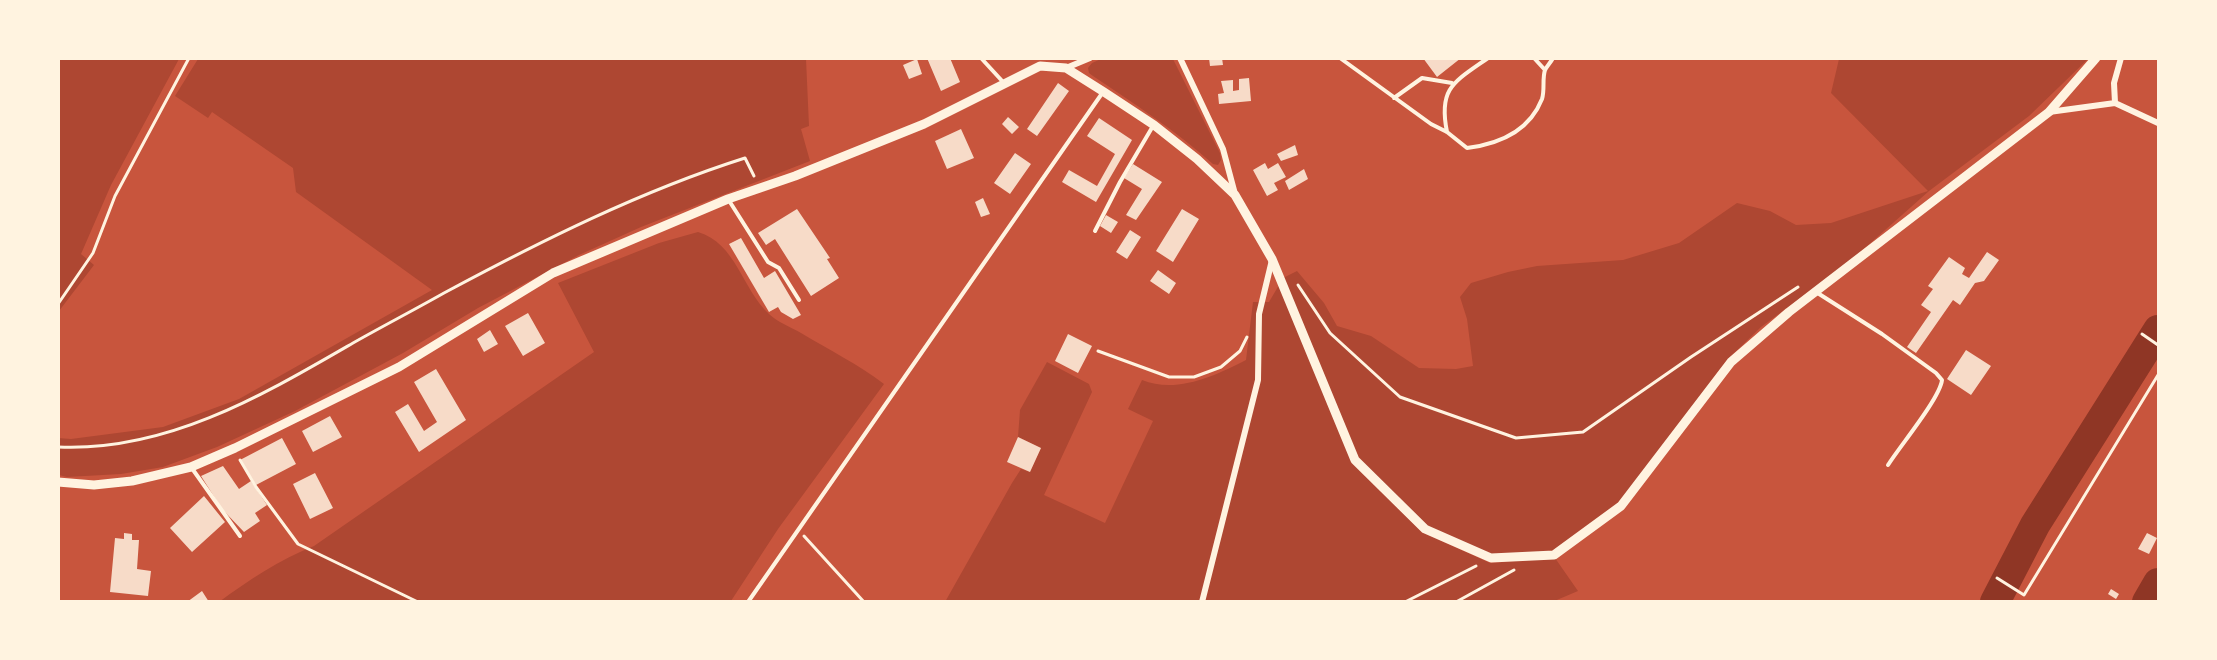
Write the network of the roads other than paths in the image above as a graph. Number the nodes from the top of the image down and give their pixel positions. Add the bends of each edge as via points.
1 (981, 58) edge
2 (1090, 58) edge
3 (1180, 58) edge
4 (1340, 58) edge
5 (1488, 58) edge
6 (1534, 58) edge
7 (1553, 58) edge
8 (2096, 58) edge
9 (2121, 58) edge
10 (1043, 62) edge
11 (1066, 68) junction
12 (1545, 70) junction
13 (1452, 83) junction
14 (1004, 84) junction
15 (1104, 92) junction
16 (1394, 98) junction
17 (2115, 103) junction
18 (2049, 112) junction
19 (2158, 123) edge
20 (1154, 125) junction
21 (1447, 132) junction
22 (1235, 195) junction
23 (728, 199) junction
24 (1095, 231) dead end
25 (1272, 259) junction
26 (1815, 291) junction
27 (799, 300) dead end
28 (1888, 465) dead end
29 (191, 467) junction
30 (58, 482) edge
31 (240, 536) dead end
32 (748, 602) edge
33 (1202, 602) edge

1 - 14 lane
2 - 11 street
3 - 22 street via 1223,149
4 - 16 lane
5 - 13 lane
6 - 12 lane
7 - 12 lane
8 - 18 street
9 - 17 street via 2114,83
10 - 11 street
10 - 14 street
11 - 15 street
12 - 21 lane via 1543,98 1529,122 1510,136 1490,145 1467,148
13 - 16 lane via 1422,78
13 - 21 lane via 1442,111
14 - 23 street via 924,124
15 - 20 street
15 - 32 lane
16 - 21 lane
17 - 18 street
17 - 19 street
18 - 26 street
20 - 22 street
20 - 24 lane
22 - 25 street
23 - 27 lane via 768,262 779,268
23 - 29 street via 553,273 399,367
25 - 26 street via 1355,460 1425,529 1491,558 1554,555 1621,506 1731,362
25 - 33 street via 1259,314 1258,380
26 - 28 lane via 1882,334 1942,380 1929,407
29 - 30 street via 132,481 94,485
29 - 31 lane

